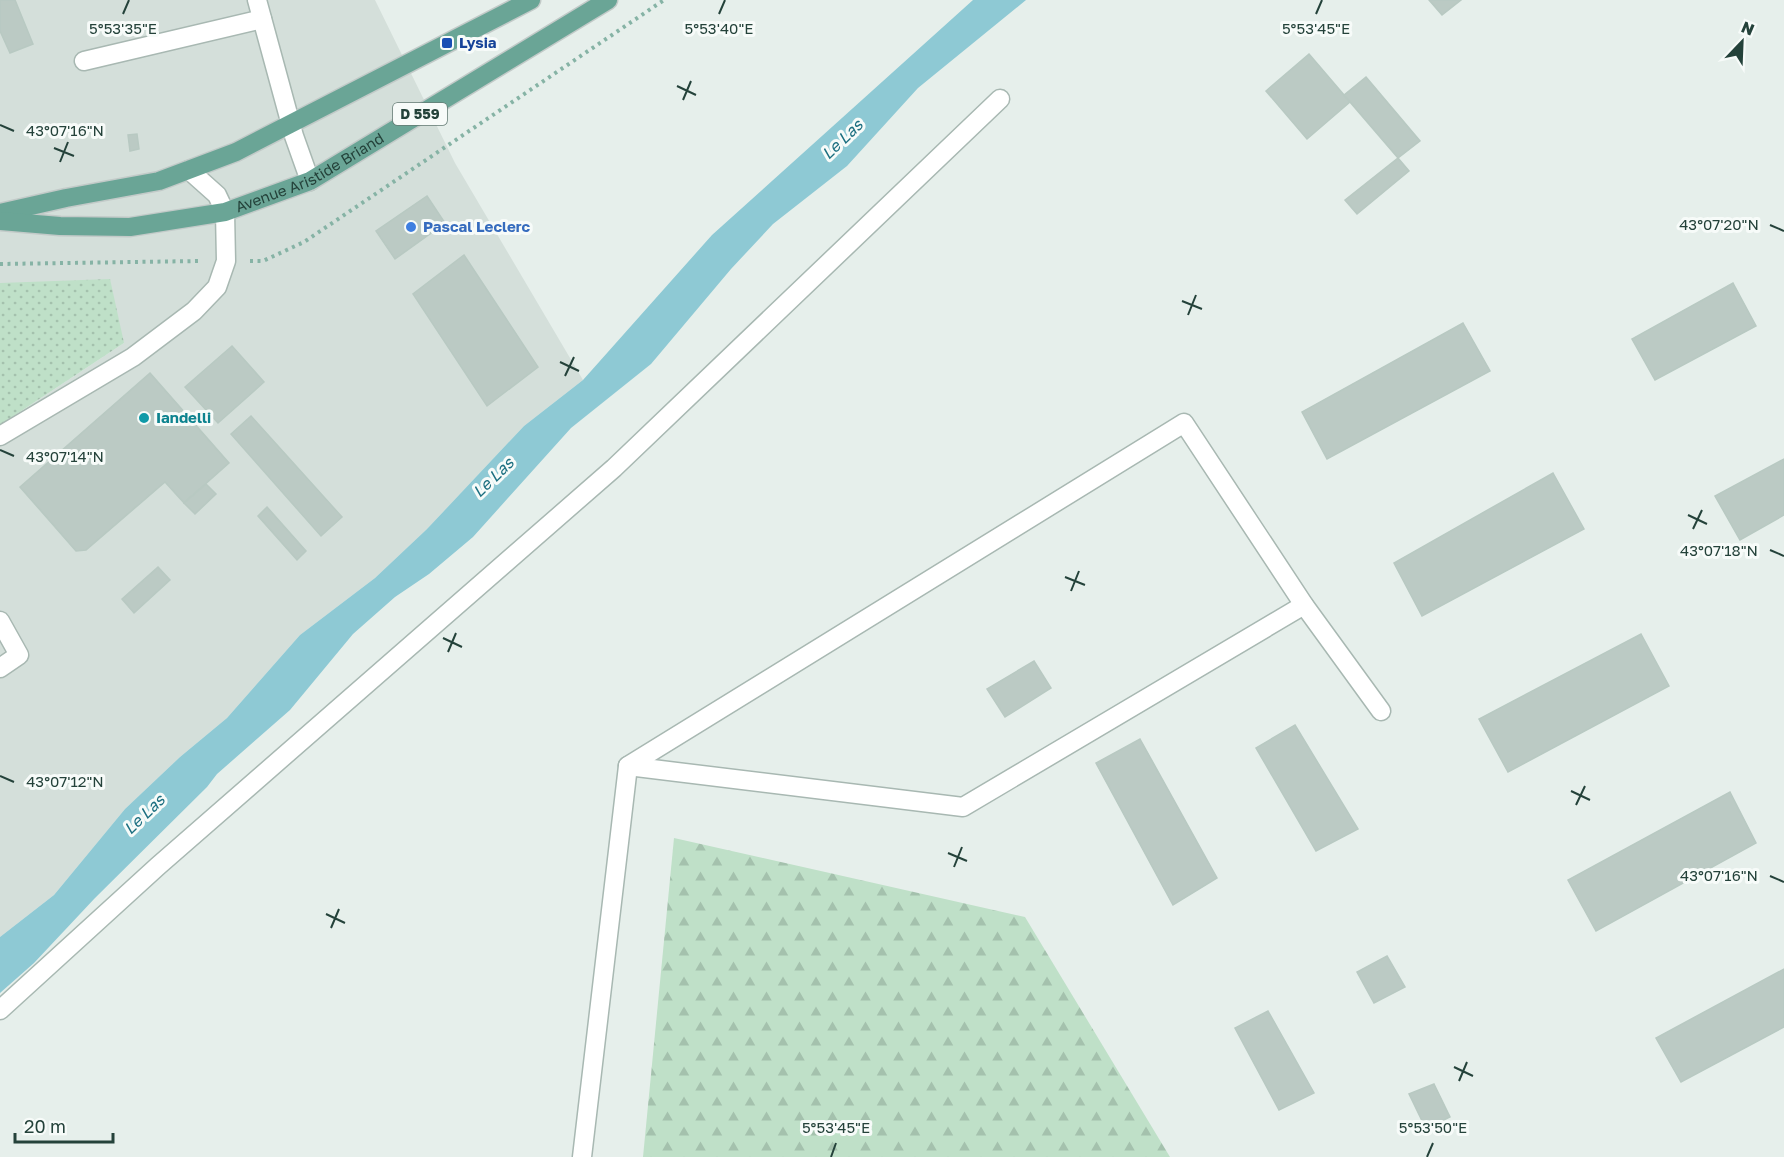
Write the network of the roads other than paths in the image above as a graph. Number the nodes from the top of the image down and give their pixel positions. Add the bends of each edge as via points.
1 (257, 0) edge
2 (531, 0) edge
3 (608, 0) edge
4 (262, 19) junction
5 (84, 61) dead end
6 (1000, 99) dead end
7 (291, 124) junction
8 (189, 171) junction
9 (310, 181) junction
10 (0, 213) edge
11 (225, 213) junction
12 (0, 221) edge
13 (0, 436) edge
14 (1304, 606) junction
15 (0, 621) edge
16 (0, 668) edge
17 (1381, 711) dead end
18 (628, 766) junction
19 (0, 1010) edge
20 (582, 1157) edge

1 - 4 street
2 - 7 main road
3 - 9 main road, Avenue Aristide Briand / D 559
4 - 5 street
4 - 7 street
6 - 19 street via 614,468 158,866
7 - 8 main road
7 - 9 street
8 - 10 main road via 159,181
8 - 11 street via 218,195
9 - 11 main road, Avenue Aristide Briand / D 559
11 - 12 main road, D 559 via 130,227
11 - 13 street via 226,261 217,287 194,311 133,357
14 - 17 street
14 - 18 street via 963,807
14 - 18 street via 1184,423
15 - 16 street via 19,655
18 - 20 street

